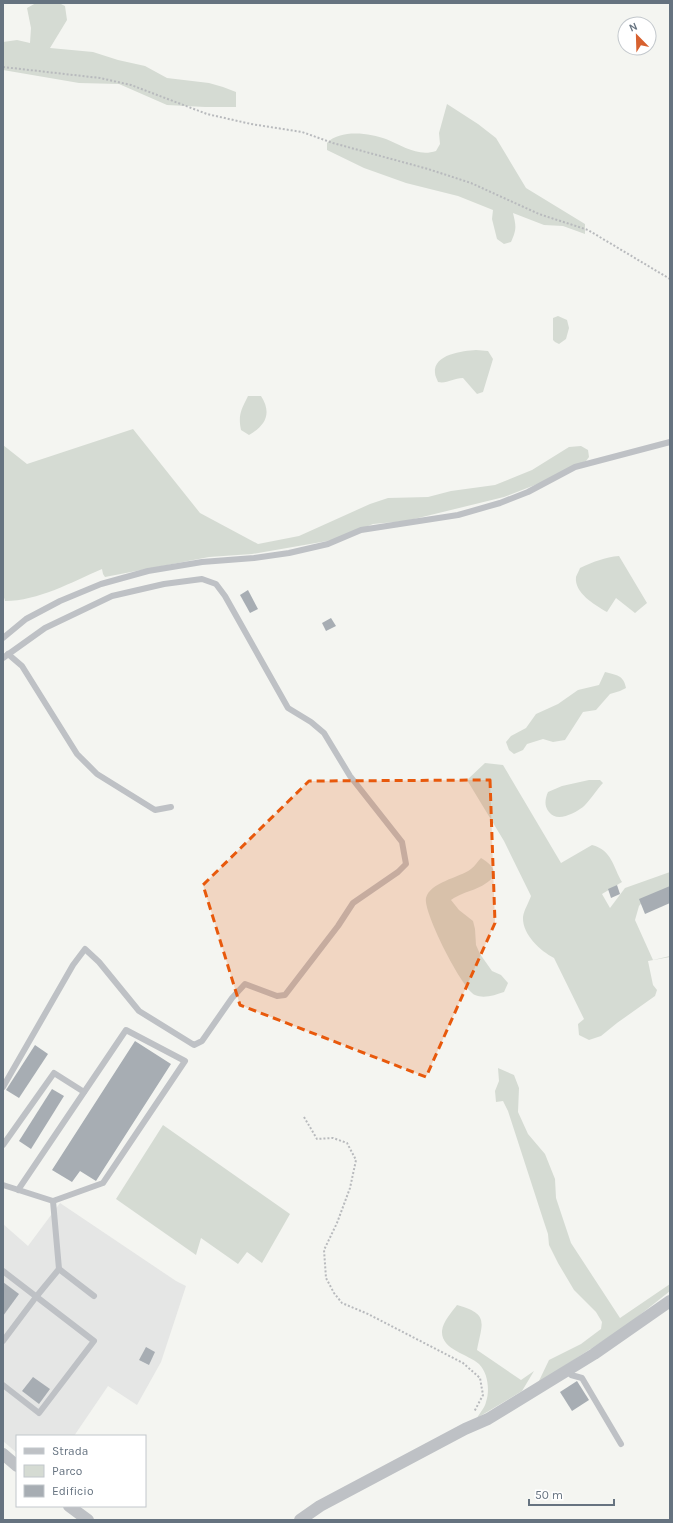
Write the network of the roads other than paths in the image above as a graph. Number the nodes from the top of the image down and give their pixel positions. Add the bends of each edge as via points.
1 (670, 442) edge
2 (3, 638) edge
3 (6, 656) edge
4 (171, 808) dead end
5 (3, 1087) edge
6 (84, 1092) junction
7 (3, 1145) edge
8 (3, 1185) edge
9 (18, 1190) junction
10 (53, 1201) junction
11 (60, 1269) junction
12 (3, 1271) edge
13 (94, 1296) dead end
14 (36, 1297) junction
15 (670, 1301) edge
16 (3, 1341) edge
17 (568, 1370) junction
18 (3, 1385) edge
19 (621, 1444) dead end
20 (3, 1454) edge
21 (16, 1465) edge
22 (70, 1507) edge
23 (88, 1520) edge
24 (300, 1520) edge

1 - 2 lane via 575,467 528,492 458,515 361,530 328,544 289,553 202,562 148,571 101,584 26,619
3 - 4 lane via 22,666 78,754 98,774 155,810
3 - 5 lane via 45,628 112,596 164,584 202,580 216,584 288,708 324,733 350,776 402,842 406,864 353,903 285,995 277,996 245,984 202,1041 194,1045 139,1012 99,962 85,949 72,965
6 - 7 lane via 54,1073
6 - 9 lane
6 - 10 lane via 126,1030 185,1061 103,1183
8 - 9 lane
9 - 10 lane
10 - 11 lane
11 - 13 lane
11 - 14 lane
12 - 14 lane
14 - 16 lane
14 - 18 lane via 94,1341 40,1413
15 - 17 street
17 - 19 lane via 571,1375 582,1378
17 - 24 street via 488,1418 320,1506
20 - 21 street
22 - 23 street

